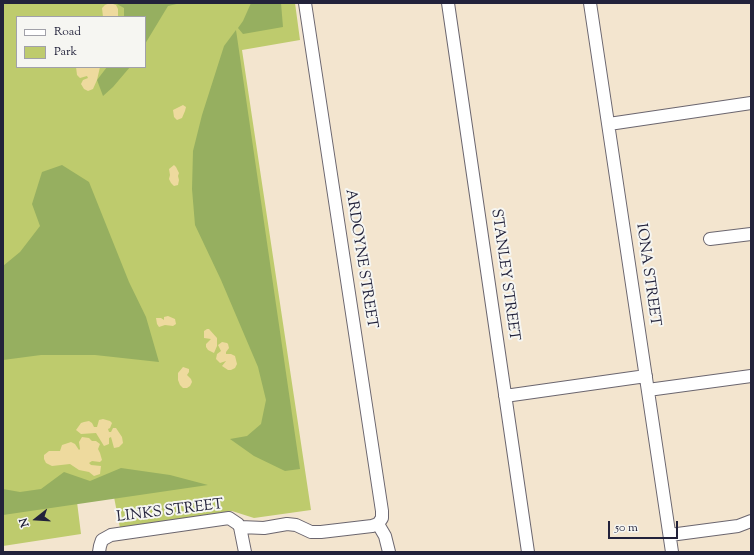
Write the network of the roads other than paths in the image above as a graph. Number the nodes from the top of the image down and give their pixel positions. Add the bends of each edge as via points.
1 (305, 3) edge
2 (448, 3) edge
3 (590, 3) edge
4 (751, 103) edge
5 (609, 124) junction
6 (751, 234) edge
7 (710, 239) dead end
8 (646, 376) junction
9 (751, 376) edge
10 (648, 390) junction
11 (505, 396) junction
12 (751, 521) edge
13 (379, 522) junction
14 (241, 532) junction
15 (670, 535) junction
16 (101, 546) edge
17 (388, 548) edge
18 (244, 552) edge
19 (528, 552) edge
20 (672, 552) edge

1 - 13 street, ARDOYNE STREET via 382,511
2 - 11 street, STANLEY STREET
3 - 5 street, IONA STREET
4 - 5 street
5 - 8 street, IONA STREET
6 - 7 street
8 - 10 street, IONA STREET
8 - 11 street
9 - 10 street
10 - 15 street, IONA STREET
11 - 19 street, STANLEY STREET
12 - 15 street via 738,526
13 - 14 street via 372,526 321,532 311,532 287,524
13 - 17 street, ARDOYNE STREET via 388,533
14 - 16 street, LINKS STREET via 234,520 222,518 111,535
14 - 18 street
15 - 20 street, IONA STREET

